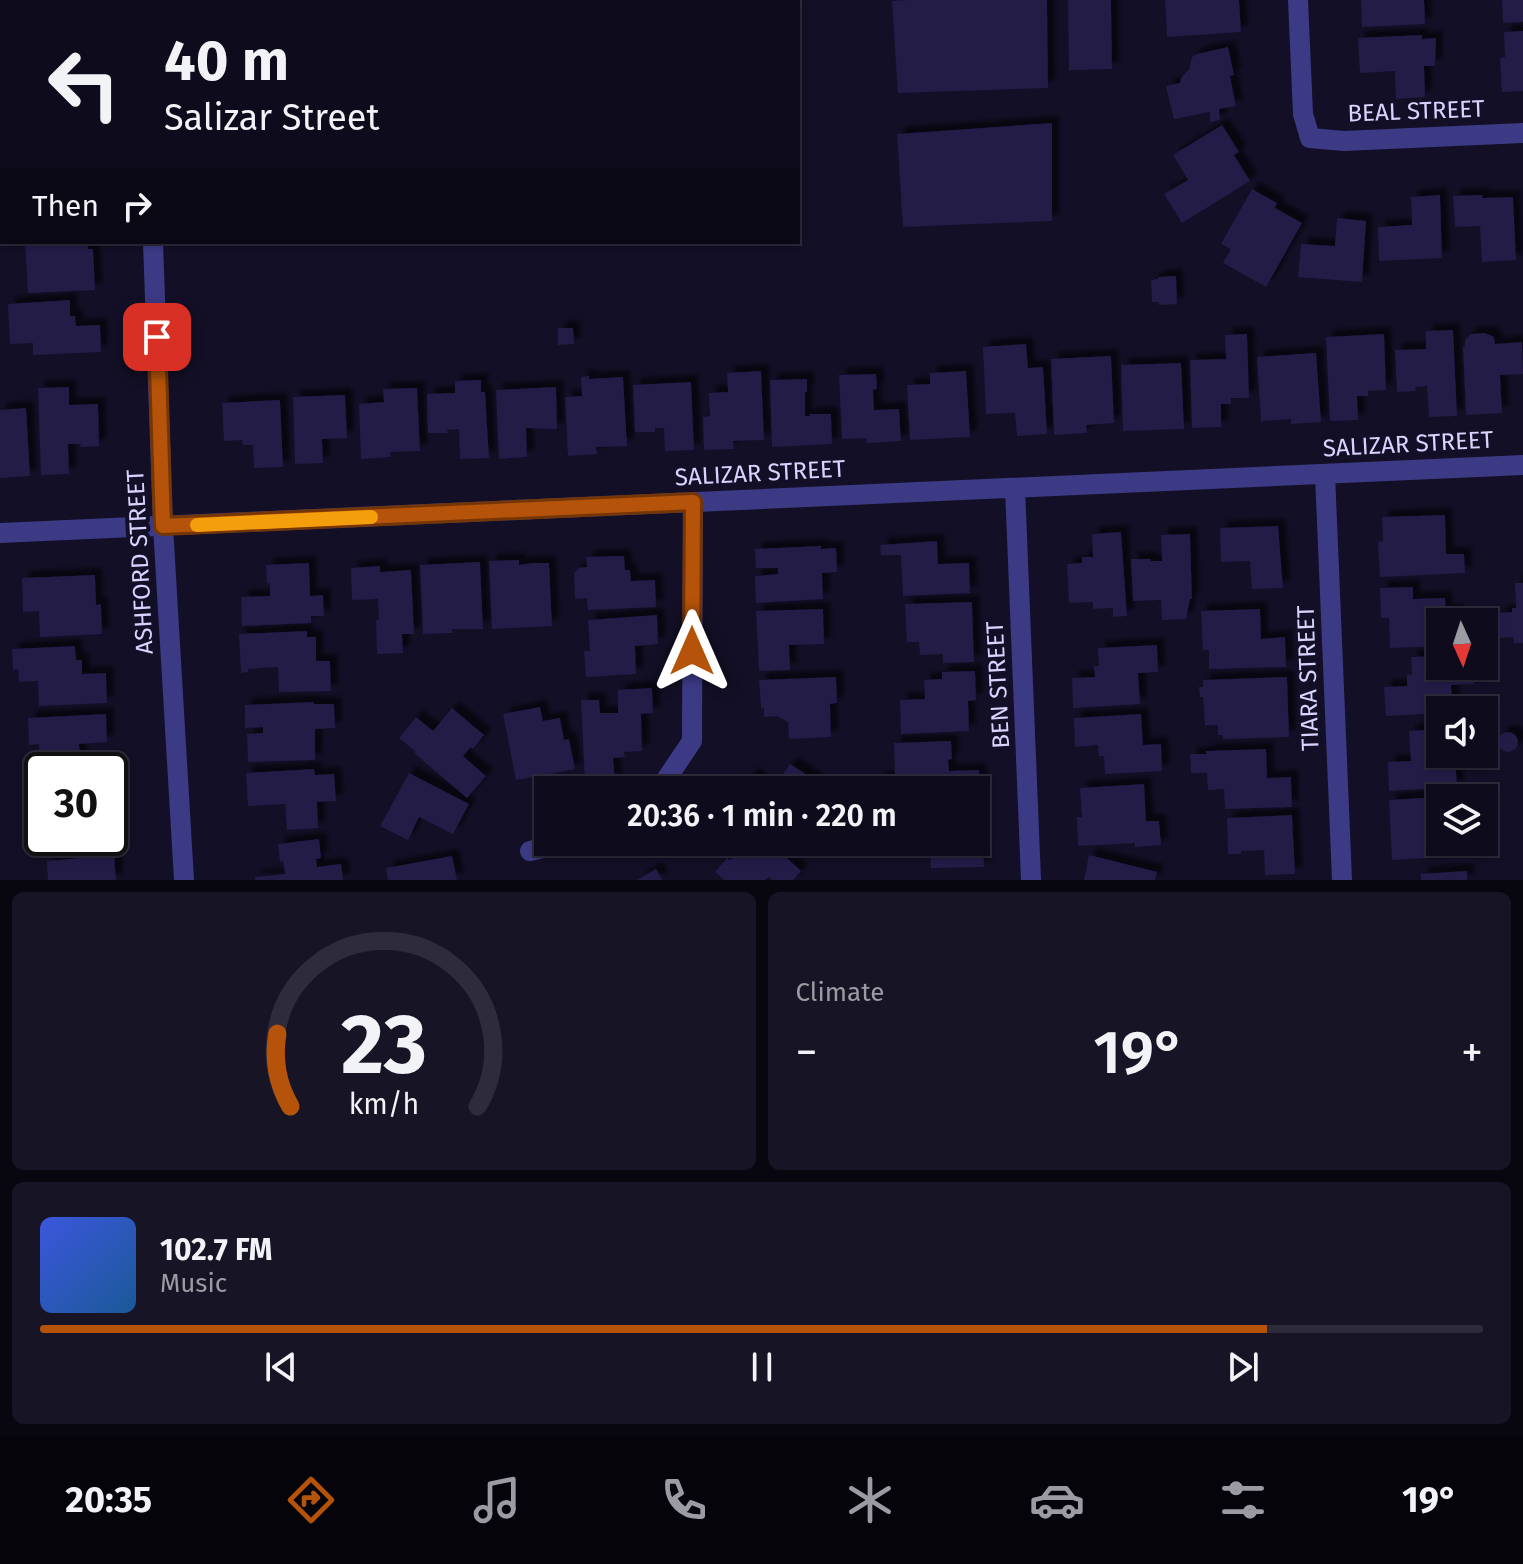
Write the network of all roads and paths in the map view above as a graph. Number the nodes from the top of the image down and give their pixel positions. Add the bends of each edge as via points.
1 (1298, 0) edge
2 (1523, 133) edge
3 (153, 244) edge
4 (1523, 465) edge
5 (1325, 474) junction
6 (1015, 488) junction
7 (693, 502) junction
8 (163, 526) junction
9 (0, 533) edge
10 (668, 776) edge
11 (534, 850) edge
12 (530, 851) dead end
13 (184, 880) edge
14 (1031, 880) edge
15 (1342, 880) edge

1 - 2 street, BEAL STREET via 1303,114 1310,138
3 - 8 street, ASHFORD STREET
4 - 5 street, SALIZAR STREET
5 - 6 street, SALIZAR STREET
5 - 15 street, TIARA STREET
6 - 7 street, SALIZAR STREET
6 - 14 street, BEN STREET
7 - 8 street, SALIZAR STREET
7 - 10 street via 692,741
8 - 9 street, SALIZAR STREET
8 - 13 street, ASHFORD STREET
11 - 12 street

